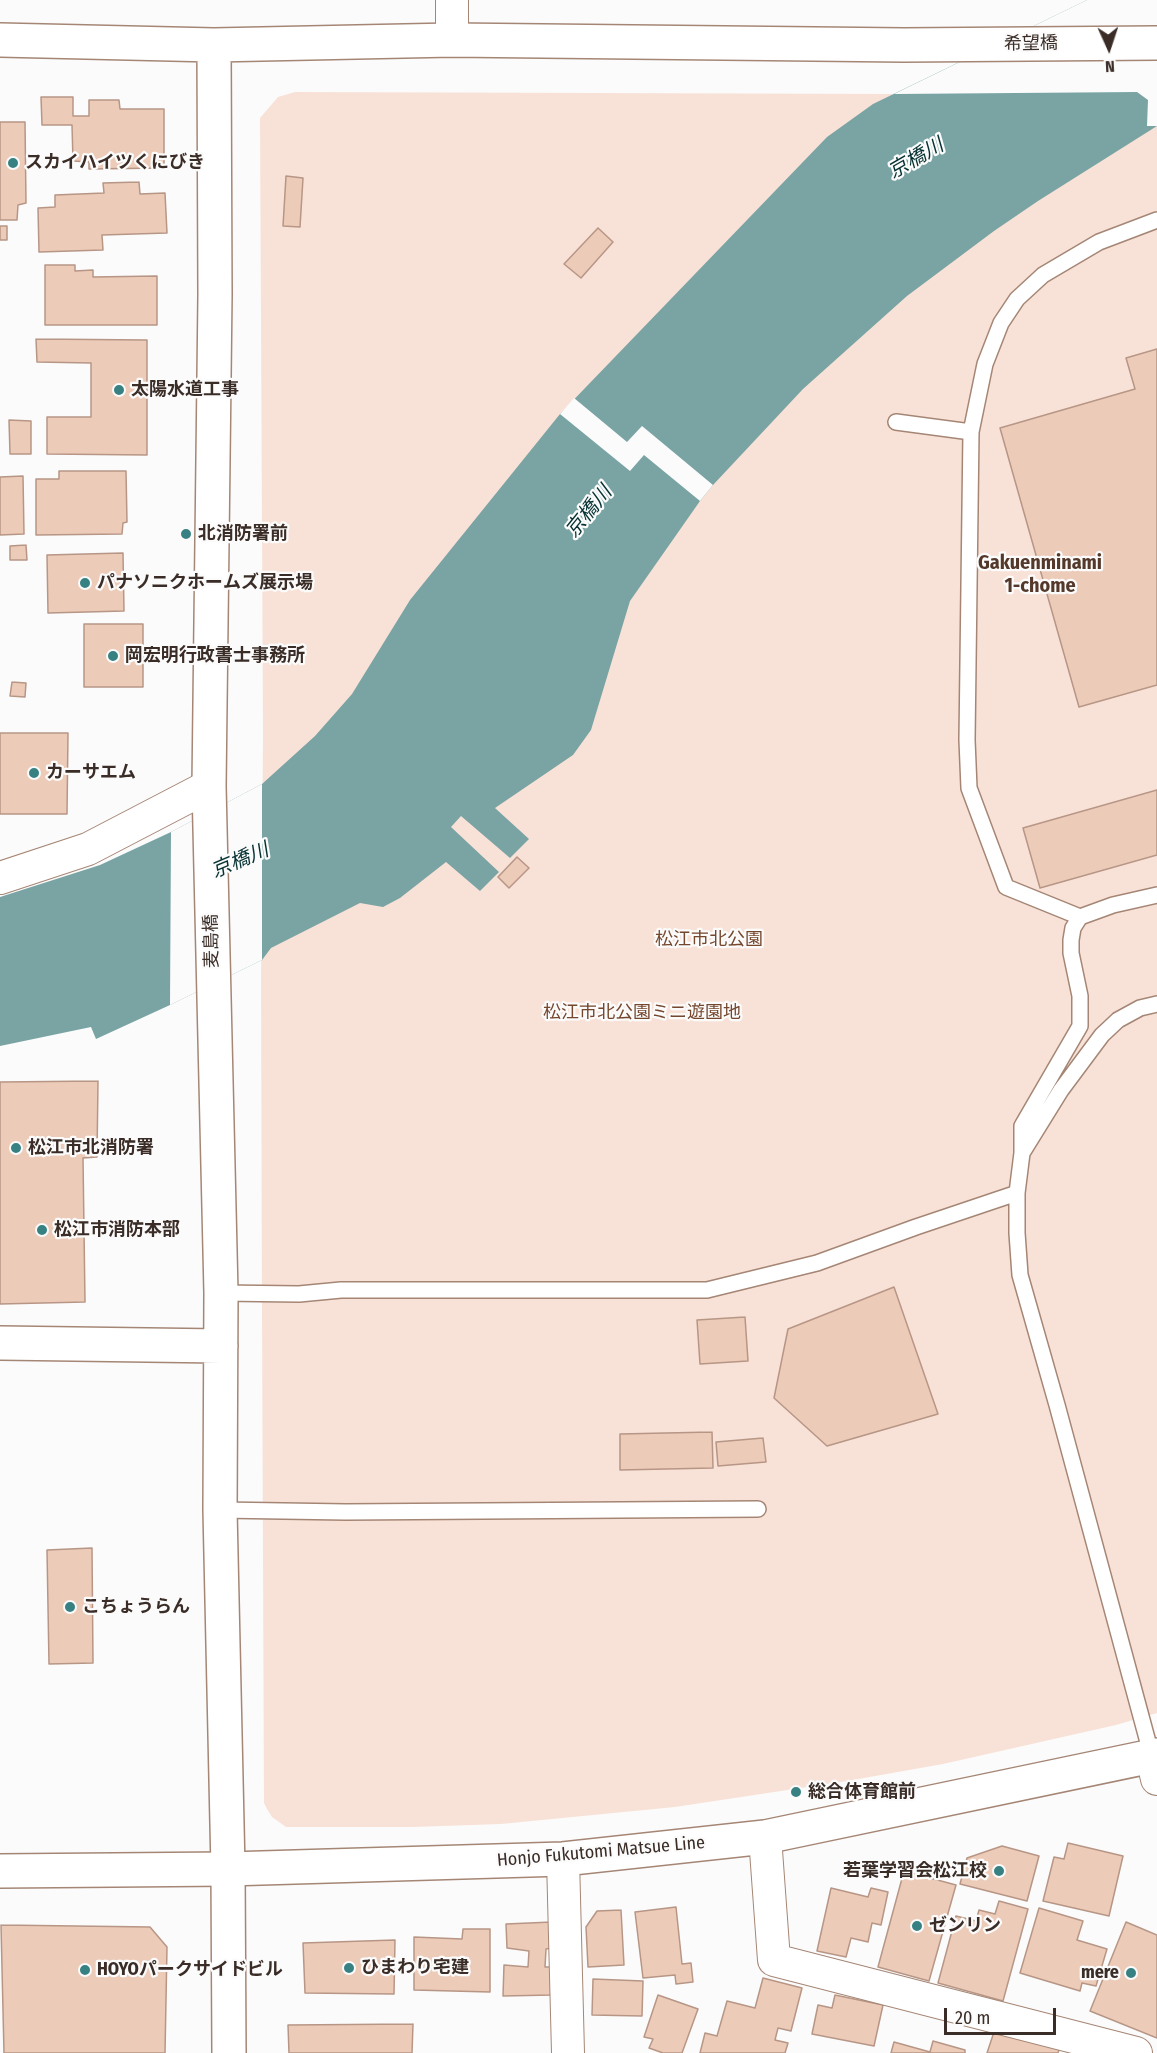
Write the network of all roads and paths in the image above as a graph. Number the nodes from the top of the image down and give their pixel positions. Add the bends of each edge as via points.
1 (452, 0) edge
2 (0, 40) edge
3 (452, 40) junction
4 (1157, 43) edge
5 (214, 45) junction
6 (1157, 220) edge
7 (896, 422) dead end
8 (970, 432) junction
9 (209, 786) junction
10 (0, 878) edge
11 (1157, 895) edge
12 (1080, 916) junction
13 (1157, 1004) edge
14 (1022, 1153) junction
15 (1017, 1193) junction
16 (221, 1293) junction
17 (0, 1343) edge
18 (221, 1346) junction
19 (758, 1509) dead end
20 (220, 1510) junction
21 (1155, 1764) edge
22 (765, 1837) junction
23 (563, 1858) junction
24 (228, 1869) junction
25 (0, 1870) edge
26 (229, 2053) edge
27 (568, 2053) edge
28 (1136, 2053) edge

1 - 3 street
2 - 5 street, 希望橋
3 - 4 street, 希望橋 via 904,45
3 - 5 street, 希望橋
5 - 9 street, 麦島橋 via 216,295
6 - 8 lane via 1099,242 1042,275 1017,299 1001,323 984,364
7 - 8 lane
8 - 12 lane via 969,788 1006,886
9 - 10 street via 88,849
9 - 16 street, 麦島橋
11 - 12 lane
12 - 14 lane via 1071,940 1080,996 1080,1026 1022,1126
13 - 14 lane via 1118,1020 1102,1035 1061,1090
14 - 15 lane
15 - 16 lane via 817,1263 707,1290
15 - 21 lane via 1020,1275
16 - 18 street, 麦島橋
17 - 18 street
18 - 20 street, 麦島橋
19 - 20 lane
20 - 24 street, 麦島橋
21 - 22 street, Honjo Fukutomi Matsue Line
22 - 23 street, Honjo Fukutomi Matsue Line
22 - 28 street via 774,1960
23 - 24 street, Honjo Fukutomi Matsue Line
23 - 27 street
24 - 25 street, Honjo Fukutomi Matsue Line
24 - 26 street, 麦島橋

